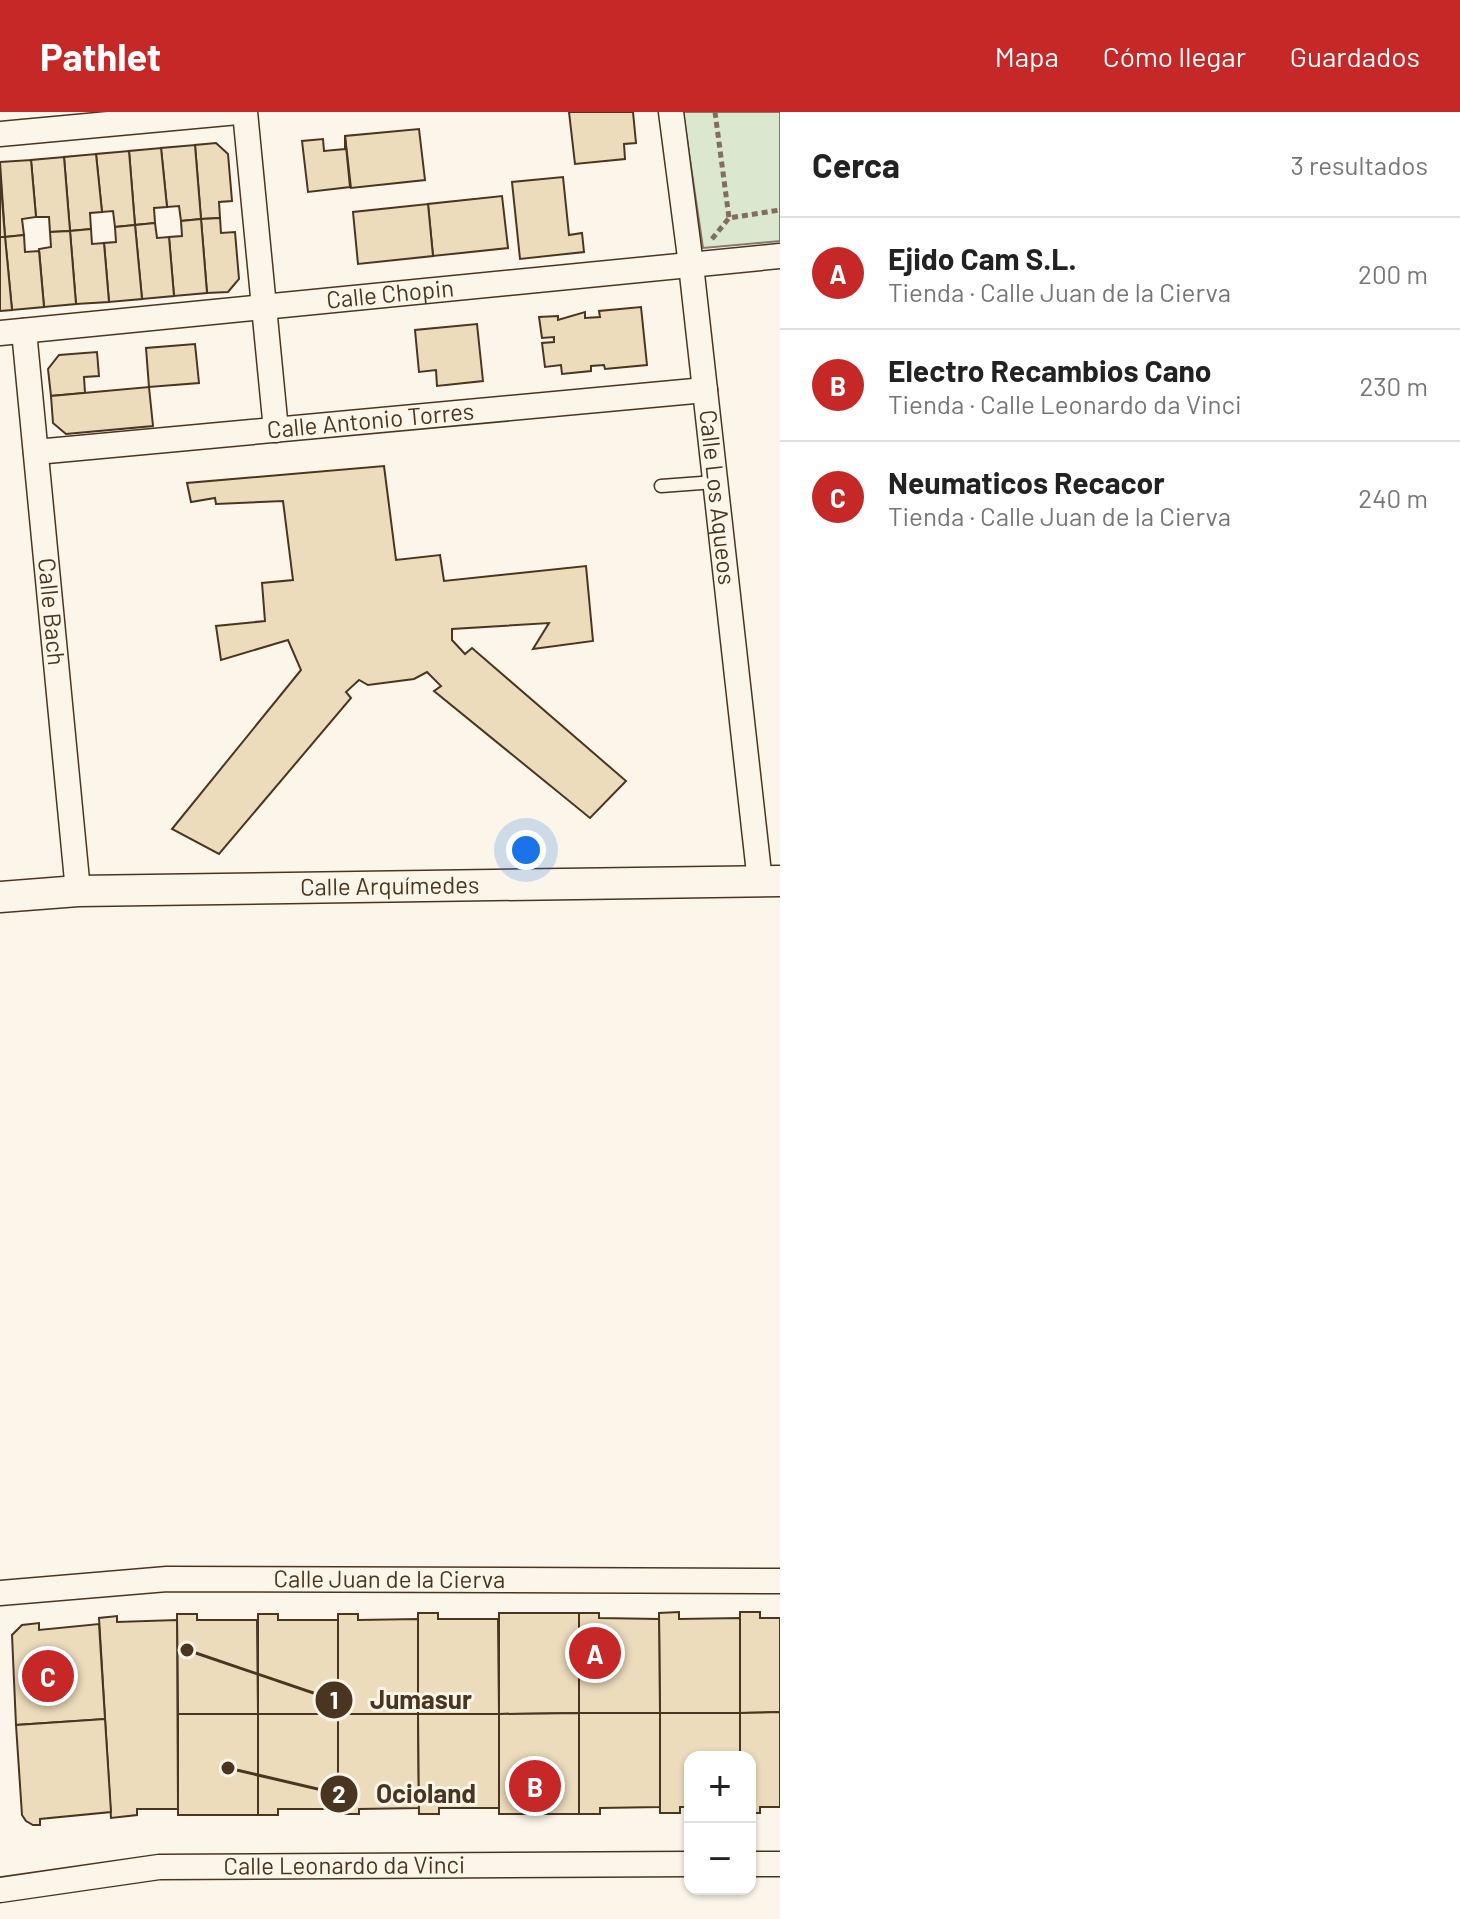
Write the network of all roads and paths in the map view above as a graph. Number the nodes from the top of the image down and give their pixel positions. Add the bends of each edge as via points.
1 (238, 112) edge
2 (245, 112) edge
3 (671, 112) edge
4 (716, 112) edge
5 (0, 134) edge
6 (780, 210) edge
7 (780, 256) edge
8 (691, 265) junction
9 (263, 307) junction
10 (12, 332) edge
11 (705, 390) junction
12 (276, 430) junction
13 (36, 452) junction
14 (715, 482) junction
15 (661, 486) dead end
16 (770, 881) edge
17 (78, 891) junction
18 (0, 897) edge
19 (780, 1581) edge
20 (0, 1593) edge
21 (684, 1864) edge
22 (756, 1864) edge
23 (780, 1864) edge
24 (0, 1889) edge

1 - 5 street
2 - 9 street
3 - 8 street, Calle Los Aqueos
4 - 6 path via 729,218
7 - 8 street, Calle Chopin
8 - 9 street, Calle Chopin
8 - 11 street, Calle Los Aqueos
9 - 10 street, Calle Chopin
9 - 12 street
10 - 13 street, Calle Bach
11 - 12 street, Calle Antonio Torres
11 - 14 street, Calle Los Aqueos
12 - 13 street, Calle Antonio Torres
13 - 17 street, Calle Bach
14 - 15 lane
14 - 16 street, Calle Los Aqueos
16 - 17 street, Calle Arquímedes
17 - 18 street, Calle Arquímedes
19 - 20 street, Calle Juan de la Cierva via 167,1579
21 - 24 street, Calle Leonardo da Vinci via 159,1867
22 - 23 street

